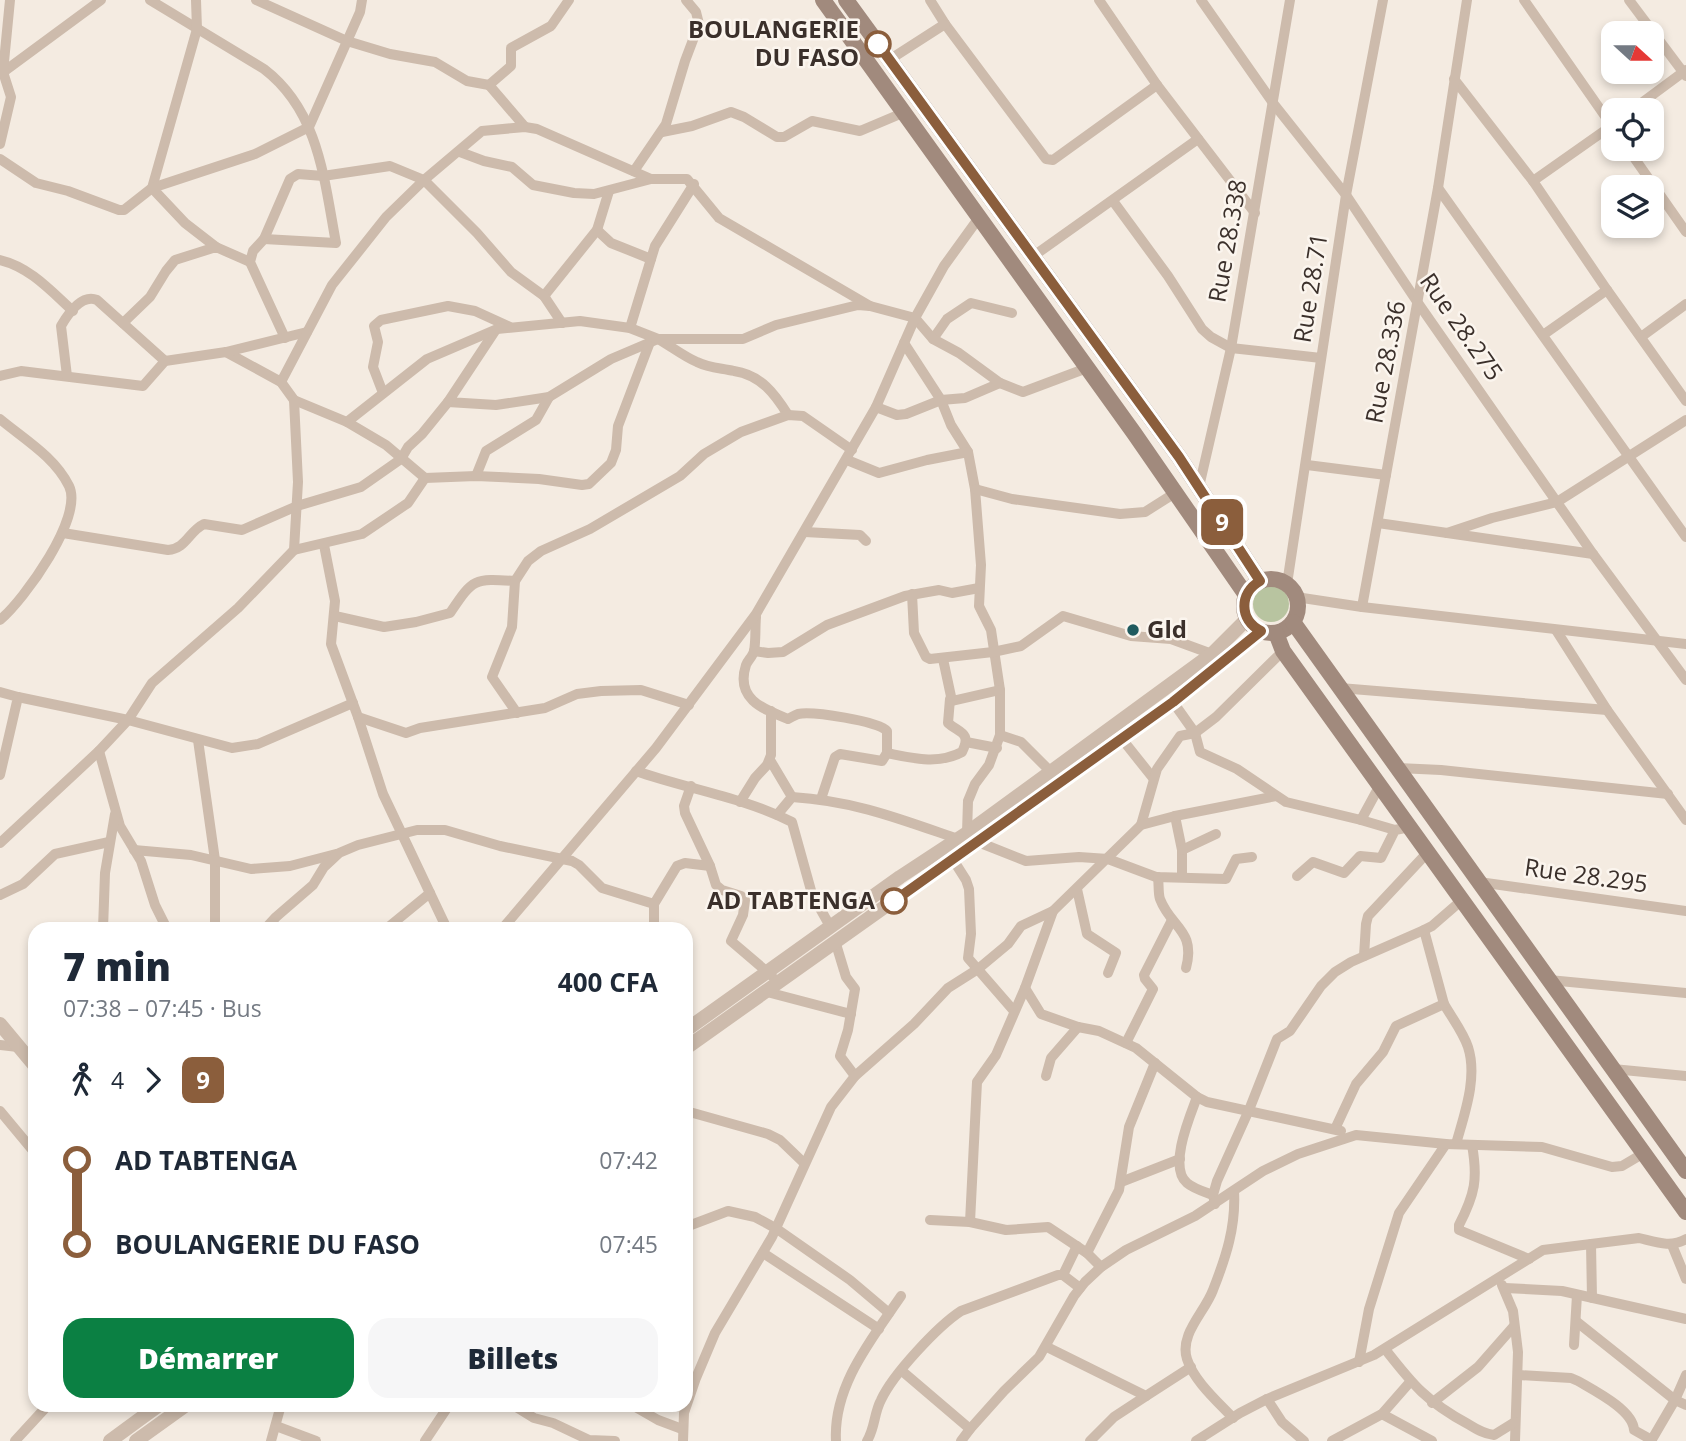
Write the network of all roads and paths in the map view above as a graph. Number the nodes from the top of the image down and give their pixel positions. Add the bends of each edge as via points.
1 (10, 0) edge
2 (101, 0) edge
3 (150, 0) edge
4 (196, 0) edge
5 (256, 0) edge
6 (362, 0) edge
7 (569, 0) edge
8 (686, 0) edge
9 (823, 0) edge
10 (846, 0) edge
11 (930, 0) edge
12 (1099, 0) edge
13 (1201, 0) edge
14 (1290, 0) edge
15 (1383, 0) edge
16 (1467, 0) edge
17 (1524, 0) edge
18 (1629, 0) edge
19 (945, 24) junction
20 (197, 29) junction
21 (347, 41) junction
22 (890, 60) junction
23 (2, 73) edge
24 (1685, 73) edge
25 (1454, 79) junction
26 (489, 85) junction
27 (1157, 85) junction
28 (1649, 98) edge
29 (1273, 103) junction
30 (1601, 109) edge
31 (905, 112) junction
32 (309, 127) junction
33 (526, 127) junction
34 (662, 132) junction
35 (1601, 134) edge
36 (1198, 139) junction
37 (0, 144) edge
38 (460, 152) junction
39 (0, 159) edge
40 (1636, 161) edge
41 (634, 171) junction
42 (323, 176) junction
43 (651, 179) junction
44 (424, 180) junction
45 (1533, 181) junction
46 (694, 184) junction
47 (152, 188) junction
48 (1438, 188) junction
49 (609, 191) junction
50 (1346, 195) junction
51 (1113, 201) junction
52 (1255, 213) junction
53 (978, 219) junction
54 (597, 230) junction
55 (1686, 232) edge
56 (264, 239) junction
57 (336, 243) junction
58 (216, 247) junction
59 (1032, 257) junction
60 (0, 260) edge
61 (651, 260) junction
62 (349, 261) junction
63 (250, 262) junction
64 (1607, 290) junction
65 (544, 296) junction
66 (1418, 303) junction
67 (1686, 304) edge
68 (870, 306) junction
69 (73, 310) junction
70 (1012, 313) dead end
71 (915, 318) junction
72 (123, 323) junction
73 (562, 323) junction
74 (513, 328) junction
75 (631, 328) junction
76 (496, 329) junction
77 (307, 332) junction
78 (1543, 335) junction
79 (1641, 337) junction
80 (285, 338) junction
81 (933, 339) junction
82 (654, 340) junction
83 (904, 343) junction
84 (1231, 348) junction
85 (226, 352) junction
86 (1321, 358) junction
87 (165, 361) junction
88 (1087, 368) junction
89 (0, 376) edge
90 (67, 376) junction
91 (281, 382) junction
92 (1000, 383) junction
93 (383, 393) junction
94 (549, 397) junction
95 (294, 400) junction
96 (942, 400) junction
97 (1686, 401) edge
98 (448, 402) junction
99 (876, 407) junction
100 (788, 415) junction
101 (0, 419) edge
102 (1686, 420) edge
103 (347, 422) junction
104 (968, 452) junction
105 (849, 455) junction
106 (1628, 455) junction
107 (401, 458) junction
108 (1307, 465) junction
109 (1386, 475) junction
110 (476, 476) junction
111 (425, 478) junction
112 (1199, 487) junction
113 (975, 489) junction
114 (1175, 494) junction
115 (1558, 502) junction
116 (297, 506) junction
117 (1378, 523) junction
118 (805, 532) junction
119 (63, 533) junction
120 (1447, 533) junction
121 (1686, 537) edge
122 (866, 541) dead end
123 (324, 544) junction
124 (294, 550) junction
125 (1593, 554) junction
126 (515, 581) junction
127 (1260, 581) junction
128 (979, 588) junction
129 (1292, 591) junction
130 (912, 594) junction
131 (1246, 595) junction
132 (1362, 607) junction
133 (756, 614) junction
134 (335, 616) junction
135 (1247, 619) junction
136 (0, 620) edge
137 (1293, 622) junction
138 (1556, 630) junction
139 (1269, 632) junction
140 (1657, 640) junction
141 (1686, 644) edge
142 (754, 651) junction
143 (1283, 651) junction
144 (993, 652) junction
145 (1212, 654) junction
146 (943, 659) junction
147 (1686, 680) edge
148 (1340, 688) junction
149 (1000, 690) junction
150 (0, 692) edge
151 (18, 697) junction
152 (950, 699) junction
153 (1173, 702) junction
154 (353, 703) junction
155 (689, 705) junction
156 (1607, 710) junction
157 (771, 711) junction
158 (517, 713) junction
159 (358, 717) junction
160 (128, 720) junction
161 (9, 732) junction
162 (1195, 733) junction
163 (1000, 735) junction
164 (1122, 739) junction
165 (198, 740) junction
166 (0, 741) edge
167 (966, 742) junction
168 (997, 748) junction
169 (99, 751) junction
170 (887, 753) junction
171 (770, 760) junction
172 (1398, 768) junction
173 (636, 771) junction
174 (1051, 772) junction
175 (0, 775) edge
176 (1153, 778) junction
177 (1380, 785) junction
178 (691, 786) junction
179 (1668, 794) junction
180 (1276, 796) junction
181 (792, 797) junction
182 (821, 799) junction
183 (740, 803) junction
184 (115, 813) junction
185 (777, 815) junction
186 (1175, 816) junction
187 (1361, 820) junction
188 (1686, 820) edge
189 (1141, 825) junction
190 (1402, 828) junction
191 (1216, 834) dead end
192 (400, 835) junction
193 (968, 838) junction
194 (109, 842) junction
195 (0, 843) edge
196 (134, 850) junction
197 (1182, 850) junction
198 (1428, 852) junction
199 (339, 853) junction
200 (560, 858) junction
201 (952, 858) junction
202 (1252, 858) dead end
203 (1108, 859) junction
204 (215, 860) junction
205 (710, 866) junction
206 (1297, 876) dead end
207 (1158, 877) junction
208 (1182, 877) junction
209 (1479, 883) junction
210 (1077, 890) junction
211 (430, 893) junction
212 (0, 895) edge
213 (1462, 900) junction
214 (654, 904) junction
215 (1053, 911) junction
216 (1686, 911) edge
217 (1172, 920) junction
218 (103, 922) edge
219 (164, 922) edge
220 (215, 922) edge
221 (271, 922) edge
222 (395, 922) edge
223 (444, 922) edge
224 (511, 922) edge
225 (654, 922) edge
226 (831, 928) junction
227 (1424, 930) junction
228 (836, 944) junction
229 (1364, 956) junction
230 (1186, 968) dead end
231 (978, 969) junction
232 (768, 972) junction
233 (1108, 973) dead end
234 (1549, 979) junction
235 (780, 982) junction
236 (1025, 988) junction
237 (767, 992) junction
238 (1686, 993) edge
239 (1444, 1004) junction
240 (1014, 1011) junction
241 (851, 1014) junction
242 (0, 1024) edge
243 (693, 1025) edge
244 (1078, 1027) junction
245 (693, 1043) edge
246 (1126, 1043) junction
247 (0, 1045) edge
248 (18, 1047) junction
249 (28, 1058) edge
250 (1155, 1063) junction
251 (1613, 1069) junction
252 (855, 1076) junction
253 (1046, 1076) dead end
254 (1686, 1076) edge
255 (1198, 1097) junction
256 (1249, 1110) junction
257 (0, 1111) edge
258 (693, 1113) edge
259 (1335, 1129) junction
260 (1356, 1135) junction
261 (1451, 1144) junction
262 (28, 1145) edge
263 (1472, 1145) junction
264 (1644, 1153) junction
265 (1180, 1159) junction
266 (1683, 1162) edge
267 (804, 1163) junction
268 (1121, 1182) junction
269 (1234, 1191) junction
270 (1214, 1199) junction
271 (1686, 1212) edge
272 (930, 1220) dead end
273 (970, 1222) junction
274 (693, 1224) edge
275 (777, 1229) junction
276 (1686, 1239) edge
277 (1591, 1244) junction
278 (1672, 1245) junction
279 (1077, 1246) junction
280 (763, 1253) junction
281 (1087, 1253) junction
282 (1529, 1259) junction
283 (1101, 1267) junction
284 (1063, 1275) junction
285 (1686, 1279) edge
286 (1502, 1284) junction
287 (1080, 1288) junction
288 (1577, 1295) junction
289 (901, 1296) dead end
290 (1592, 1298) junction
291 (889, 1313) junction
292 (1686, 1318) edge
293 (1577, 1322) junction
294 (1514, 1326) junction
295 (879, 1329) junction
296 (1574, 1345) dead end
297 (1047, 1347) junction
298 (1385, 1349) junction
299 (1359, 1362) junction
300 (1191, 1367) junction
301 (902, 1371) junction
302 (693, 1372) edge
303 (1518, 1375) junction
304 (1686, 1375) edge
305 (1410, 1382) junction
306 (1146, 1396) junction
307 (1267, 1399) junction
308 (1432, 1403) junction
309 (1681, 1403) edge
310 (42, 1412) edge
311 (149, 1412) edge
312 (176, 1412) edge
313 (279, 1412) edge
314 (445, 1412) edge
315 (524, 1412) edge
316 (644, 1412) edge
317 (684, 1412) edge
318 (1382, 1414) junction
319 (1233, 1418) junction
320 (1515, 1422) junction
321 (276, 1426) junction
322 (682, 1429) junction
323 (970, 1429) junction
324 (1208, 1437) edge
325 (1654, 1440) edge
326 (15, 1441) edge
327 (110, 1441) edge
328 (136, 1441) edge
329 (271, 1441) edge
330 (316, 1441) edge
331 (426, 1441) edge
332 (614, 1441) edge
333 (683, 1441) edge
334 (836, 1441) edge
335 (867, 1441) edge
336 (961, 1441) edge
337 (1090, 1441) edge
338 (1196, 1441) edge
339 (1304, 1441) edge
340 (1332, 1441) edge
341 (1432, 1441) edge
342 (1515, 1441) edge

1 - 23 street
2 - 23 street
3 - 20 street
4 - 20 street
5 - 21 street
6 - 21 street
7 - 26 street via 551,26 511,48 511,66
8 - 34 street via 699,21
9 - 31 main road
10 - 22 main road
11 - 19 street
12 - 27 street
13 - 29 street, Rue 28.275
14 - 29 street, Rue 28.338
15 - 50 street, Rue 28.71
16 - 25 street, Rue 28.336
17 - 30 street
18 - 24 street
19 - 22 street
19 - 27 street via 1046,159 1053,160
20 - 32 street via 272,75 296,102
20 - 47 street
21 - 26 street via 435,62 467,80
21 - 32 street
22 - 59 main road
23 - 37 street via 10,97
24 - 28 street
25 - 45 street
25 - 48 street, Rue 28.336
26 - 33 street
27 - 36 street
29 - 50 street, Rue 28.275
29 - 52 street, Rue 28.338
31 - 34 street via 859,131 812,121 777,137 731,112
31 - 53 main road
32 - 42 street
32 - 47 street via 255,154
33 - 38 street via 486,130
33 - 41 street
34 - 41 street
35 - 45 street
36 - 51 street
36 - 52 street
38 - 44 street
38 - 49 street via 512,167 533,185 574,194
39 - 47 street via 36,183 119,210
40 - 55 street
41 - 43 street
42 - 44 street via 390,166
42 - 56 street via 299,174 290,179
42 - 57 street
43 - 46 street via 683,177
43 - 49 street
44 - 62 street
44 - 65 street via 511,272
45 - 64 street
46 - 61 street via 657,242
46 - 68 street via 719,218
47 - 58 street
48 - 66 street, Rue 28.336
48 - 78 street
49 - 54 street
50 - 66 street, Rue 28.275
50 - 86 street, Rue 28.71
51 - 59 street
51 - 84 street via 1202,329
52 - 84 street, Rue 28.338
53 - 71 street
53 - 88 main road
54 - 61 street via 611,243
54 - 65 street
56 - 57 street
56 - 63 street
57 - 62 street
58 - 63 street
58 - 72 street via 176,260 150,297
59 - 112 main road
60 - 69 street via 40,281
61 - 75 street
62 - 77 street
63 - 80 street
64 - 78 street
64 - 79 street
65 - 73 street
66 - 109 street, Rue 28.336
66 - 115 street, Rue 28.275
67 - 79 street
68 - 71 street
68 - 82 street via 776,324 743,339
69 - 72 street via 92,298
69 - 90 street via 60,330
70 - 81 street via 971,303 947,319
71 - 81 street
71 - 83 street
72 - 87 street
73 - 74 street
73 - 75 street via 584,321
74 - 76 street
74 - 93 street via 475,311 448,306 381,320 374,326 378,341 373,367
75 - 82 street
76 - 93 street via 426,359
76 - 98 street
77 - 80 street
77 - 91 street
78 - 106 street
79 - 97 street
80 - 85 street
81 - 92 street
82 - 94 street via 611,359
82 - 100 street via 697,362 760,380
82 - 110 street via 618,426 611,463 600,476 582,485
83 - 96 street
83 - 99 street
84 - 86 street
84 - 112 street, Rue 28.338
85 - 87 street
85 - 91 street
86 - 108 street, Rue 28.71
87 - 90 street via 143,386
88 - 92 street via 1023,392
88 - 114 main road
89 - 90 street via 21,371
91 - 95 street
92 - 96 street via 959,400
93 - 103 street
94 - 98 street via 496,405
94 - 110 street via 536,420 486,451
95 - 103 street
95 - 116 street
96 - 99 street via 897,415
96 - 104 street
98 - 107 street
99 - 105 street
100 - 105 street via 803,416
100 - 126 street via 741,432 704,454 680,476 590,529 541,551
101 - 119 street via 52,461 70,488
102 - 106 street
103 - 107 street
104 - 105 street via 879,473
104 - 113 street
105 - 118 street
106 - 115 street
106 - 121 street
107 - 111 street
107 - 116 street via 361,487
108 - 109 street
108 - 129 street, Rue 28.71
109 - 117 street, Rue 28.336
110 - 111 street
111 - 123 street via 408,503 362,534
112 - 127 main road
113 - 114 street via 1012,499 1120,514 1145,512
113 - 128 street
114 - 131 main road
115 - 120 street
115 - 125 street, Rue 28.275
116 - 119 street via 242,530 204,524 175,550
116 - 124 street
117 - 120 street
117 - 132 street, Rue 28.336
118 - 122 street via 860,535
118 - 133 street
119 - 136 street via 24,595
120 - 125 street
123 - 124 street
123 - 134 street
124 - 160 street via 238,608 152,683
125 - 140 street, Rue 28.275
126 - 134 street via 471,584 450,612 407,624 384,627
126 - 158 street via 512,627 492,677
127 - 129 main road via 1274,579
127 - 131 main road
128 - 130 street
128 - 144 street via 979,606 990,628
129 - 132 street
129 - 137 main road via 1298,610
130 - 142 street via 827,625 783,652
130 - 146 street via 914,633 926,657
131 - 135 main road
132 - 138 street
133 - 142 street
133 - 155 street
134 - 154 street via 331,644
135 - 139 main road
135 - 145 street
137 - 139 main road
137 - 148 main road
138 - 140 street
138 - 156 street
139 - 143 main road
139 - 153 street
140 - 141 street
140 - 147 street, Rue 28.275
142 - 157 street via 746,668 746,691 754,704
143 - 162 street
143 - 177 main road
144 - 145 street via 1021,646 1063,617 1131,636 1171,639
144 - 146 street
144 - 149 street
145 - 174 street
146 - 152 street
148 - 156 street
148 - 172 main road
149 - 152 street
149 - 163 street
150 - 151 street
151 - 160 street
151 - 161 street
152 - 167 street via 948,723 961,731
153 - 162 street
153 - 164 street
154 - 159 street
154 - 165 street via 258,744 232,748
155 - 158 street via 641,690 601,691
155 - 173 street
156 - 179 street
157 - 170 street via 788,719 800,713 880,724 887,731
157 - 171 street
158 - 159 street via 406,733
159 - 192 street
160 - 165 street
160 - 169 street
161 - 166 street
161 - 175 street
162 - 176 street via 1180,736
162 - 180 street via 1200,752 1240,771
163 - 168 street
163 - 174 street via 1021,742
164 - 176 street
164 - 193 street
165 - 204 street
167 - 168 street
167 - 170 street via 962,752 946,758 922,760
168 - 193 street via 971,794
169 - 184 street
169 - 195 street
170 - 182 street via 881,761 838,754
171 - 181 street
171 - 183 street
172 - 179 street
172 - 209 main road
173 - 178 street
173 - 200 street
174 - 193 street
176 - 189 street
177 - 187 street
177 - 190 main road
178 - 183 street
178 - 205 street via 684,813
179 - 188 street
180 - 186 street
180 - 187 street via 1290,804
181 - 182 street
181 - 185 street
182 - 193 street
183 - 185 street
184 - 194 street
184 - 196 street
185 - 226 street via 793,825 811,894
186 - 189 street
186 - 197 street
187 - 190 street
189 - 203 street
190 - 198 main road
190 - 206 street via 1381,858 1360,856 1344,873 1313,862
191 - 197 street
192 - 199 street
192 - 200 street via 445,830
192 - 211 street
193 - 201 street
193 - 203 street via 1026,861
193 - 226 street via 900,877
194 - 212 street via 55,854 23,884
194 - 218 street
196 - 204 street
196 - 219 street
197 - 208 street
198 - 213 main road
198 - 229 street via 1368,916
199 - 204 street via 290,866 251,869
199 - 221 street via 313,885
200 - 214 street via 579,865 602,888
200 - 224 street
201 - 228 street
201 - 231 street via 968,885 968,956
202 - 208 street via 1236,859 1226,879
203 - 207 street
203 - 210 street
204 - 220 street
205 - 214 street via 677,866
205 - 232 street via 719,888 745,900 732,943
207 - 208 street
207 - 217 street via 1160,899
209 - 216 street, Rue 28.295
209 - 234 main road
210 - 215 street
210 - 233 street via 1087,934 1116,953
211 - 222 street
211 - 223 street
213 - 227 street
213 - 264 main road
214 - 225 street
215 - 231 street via 1021,926 1010,942
215 - 236 street
217 - 230 street via 1185,934
217 - 246 street via 1144,975 1153,989
226 - 232 street
227 - 229 street
227 - 239 street
228 - 235 street
228 - 241 street via 846,977 855,987
229 - 256 street via 1328,978 1290,1031 1277,1038
231 - 240 street
231 - 252 street via 949,986
232 - 235 street
232 - 243 street
234 - 238 street
234 - 251 main road
235 - 237 street
236 - 240 street
236 - 244 street via 1040,1013
237 - 241 street
237 - 245 street
239 - 259 street via 1396,1026 1383,1052 1356,1084
239 - 261 street via 1467,1045 1470,1064 1466,1108
240 - 273 street via 991,1064 977,1082
241 - 252 street via 840,1056
242 - 248 street
244 - 246 street
244 - 253 street via 1051,1058
246 - 250 street
247 - 248 street
248 - 249 street
250 - 255 street
250 - 268 street via 1129,1127
251 - 254 street
251 - 266 main road
252 - 267 street via 840,1091
255 - 256 street
255 - 265 street
256 - 259 street
256 - 270 street via 1217,1181
257 - 262 street
258 - 267 street via 768,1134
259 - 260 street
260 - 261 street
260 - 269 street via 1282,1161
261 - 263 street
261 - 299 street via 1399,1213 1369,1309
263 - 264 street via 1542,1147 1612,1167
263 - 282 street via 1475,1190 1459,1230
264 - 271 main road
265 - 268 street
265 - 270 street via 1188,1184
267 - 275 street
268 - 281 street
269 - 270 street
269 - 300 street via 1231,1235 1210,1298 1185,1341
270 - 283 street via 1195,1216
272 - 273 street
273 - 279 street via 1006,1230 1048,1227
274 - 275 street via 737,1211
275 - 280 street
275 - 291 street
276 - 278 street
277 - 278 street via 1639,1238
277 - 282 street via 1543,1250
277 - 290 street
278 - 285 street
279 - 281 street
279 - 284 street
280 - 295 street
280 - 302 street
281 - 283 street
282 - 286 street
283 - 287 street
284 - 287 street
284 - 301 street via 961,1311 941,1326
286 - 288 street
286 - 294 street
286 - 298 street
287 - 297 street
288 - 290 street
288 - 293 street
289 - 291 street
290 - 292 street
291 - 295 street
293 - 296 street
293 - 309 street
294 - 303 street
294 - 308 street via 1479,1367
295 - 334 street via 849,1379 836,1417
297 - 306 street
297 - 323 street
298 - 299 street
298 - 305 street
299 - 307 street
300 - 306 street
300 - 319 street
301 - 323 street
301 - 335 street via 881,1399
303 - 320 street
303 - 325 street via 1578,1381 1628,1414 1634,1430
304 - 309 street
305 - 308 street
305 - 318 street
306 - 337 street via 1114,1417
307 - 319 street
307 - 339 street via 1282,1422
308 - 320 street via 1488,1435 1499,1434
309 - 325 street
310 - 326 street
311 - 327 street
312 - 328 street
313 - 321 street
314 - 331 street
315 - 332 street via 595,1441
316 - 322 street
317 - 322 street
318 - 340 street
318 - 341 street
319 - 324 street
320 - 342 street
321 - 329 street
321 - 330 street
322 - 333 street
323 - 336 street
324 - 338 street

